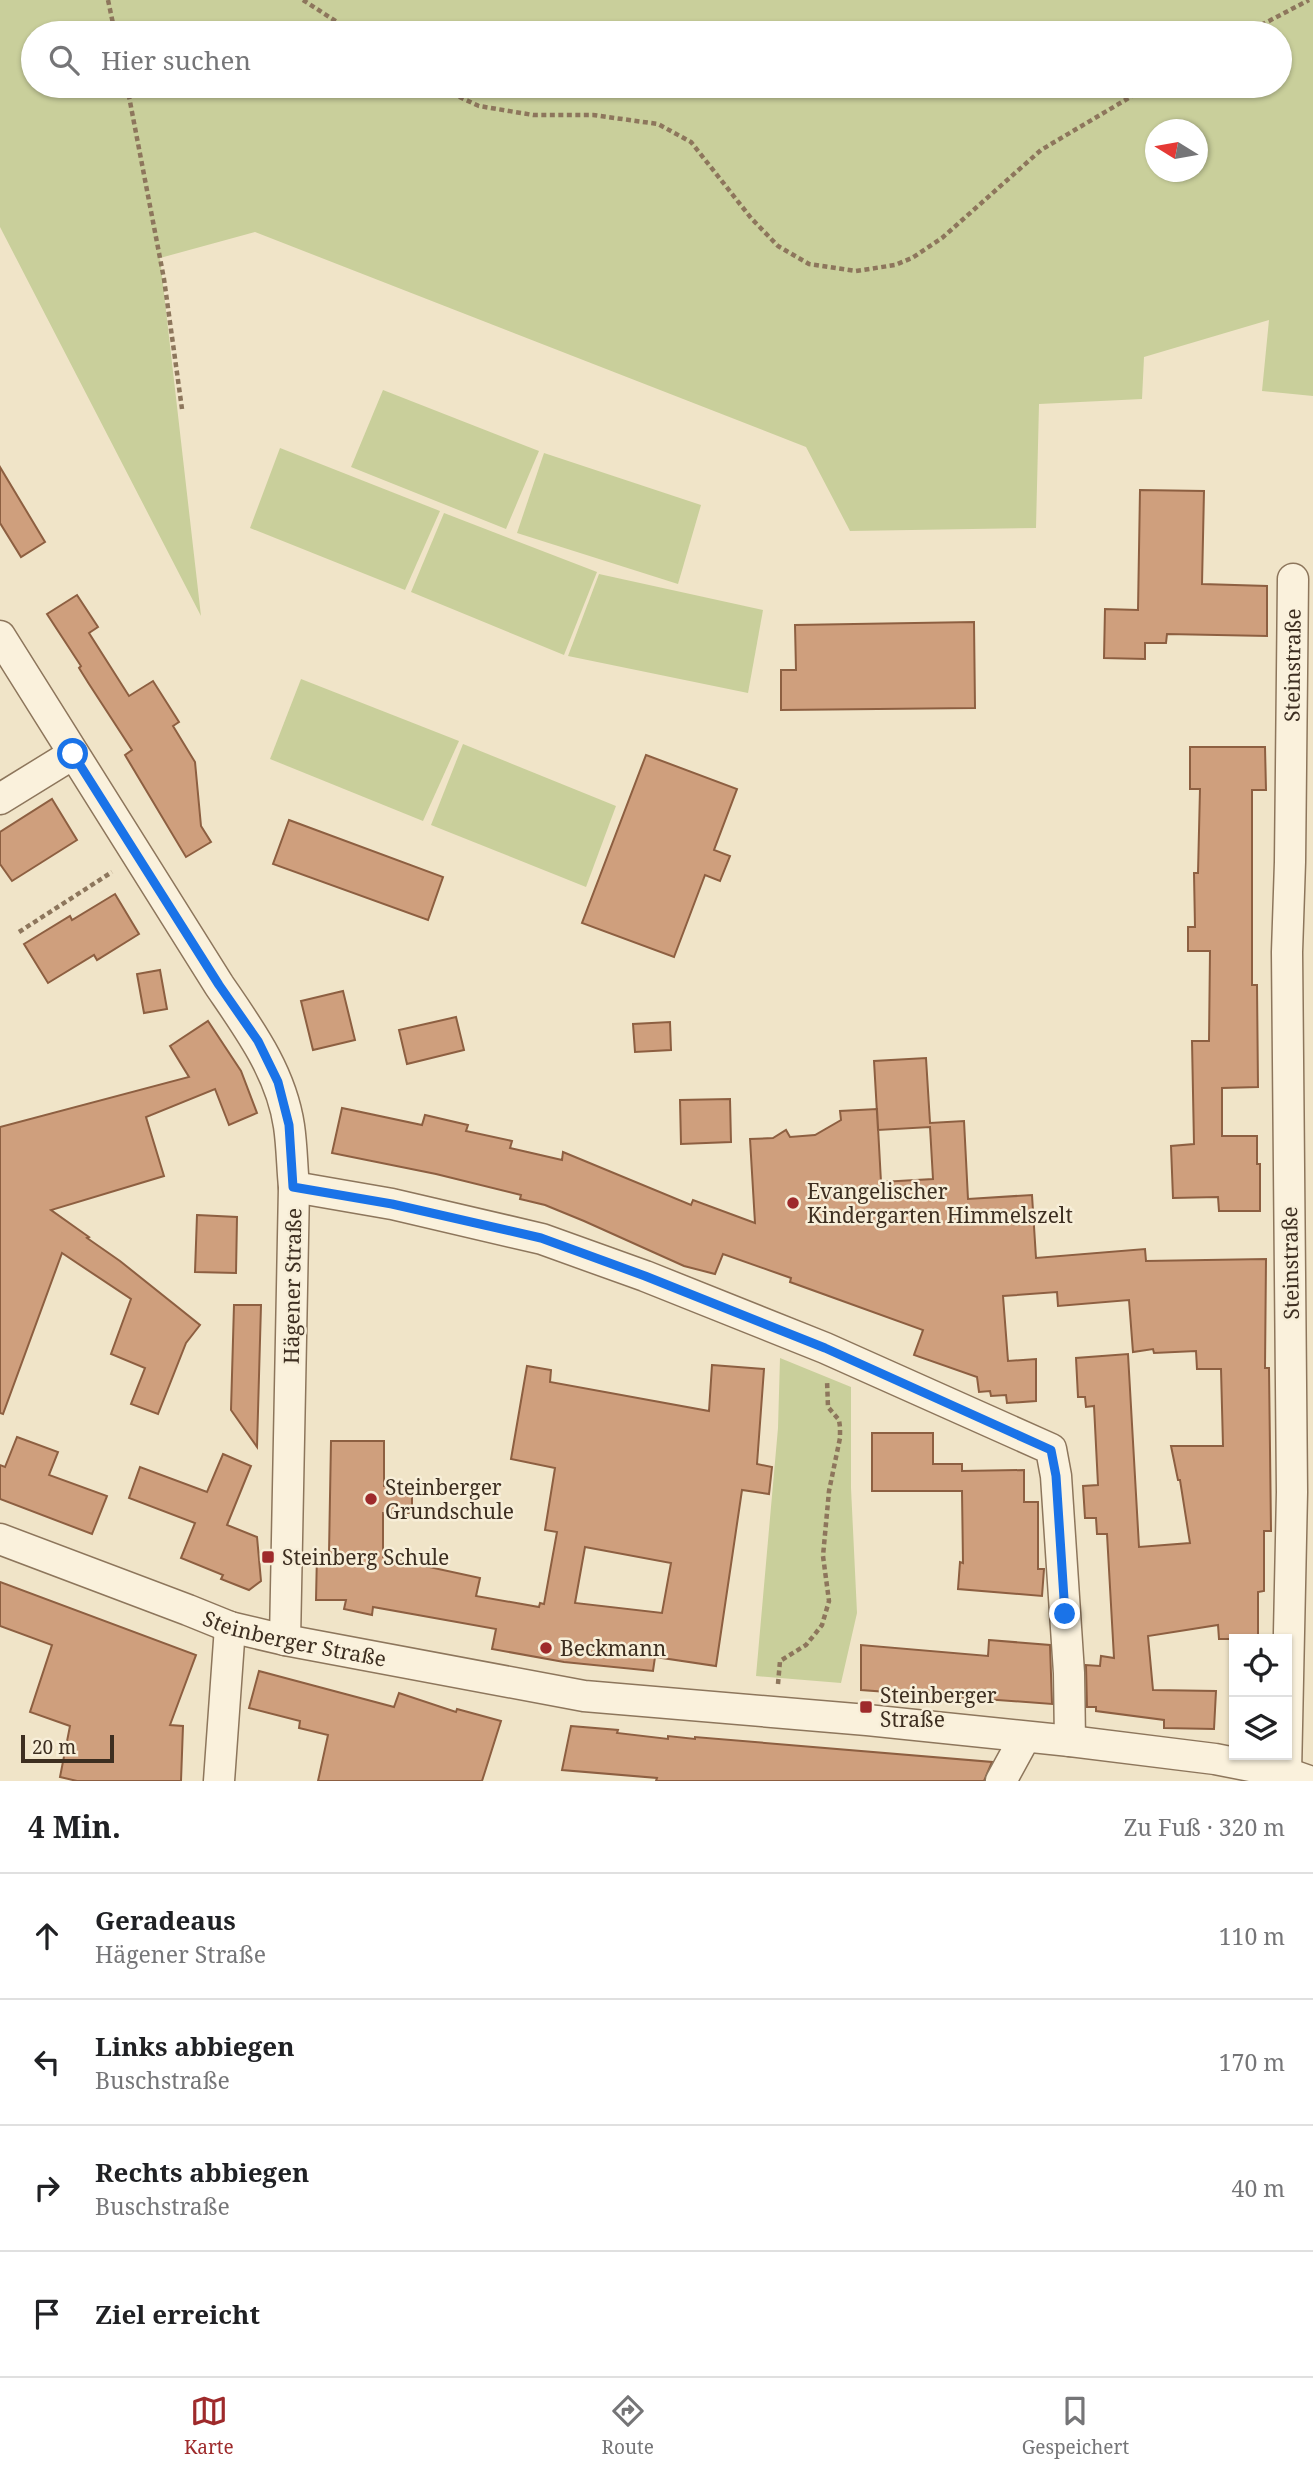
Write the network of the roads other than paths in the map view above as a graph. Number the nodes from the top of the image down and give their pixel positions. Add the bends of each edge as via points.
1 (1293, 579) dead end
2 (1, 640) edge
3 (1302, 750) edge
4 (73, 754) junction
5 (0, 799) edge
6 (293, 1187) junction
7 (0, 1539) edge
8 (230, 1628) junction
9 (285, 1640) junction
10 (1025, 1737) junction
11 (1070, 1741) junction
12 (1298, 1777) edge
13 (219, 1781) edge
14 (1001, 1781) edge

1 - 3 street, Steinstraße
2 - 4 street, Hägener Straße
3 - 12 street, Steinstraße via 1290,862 1287,952
4 - 5 street
4 - 6 street, Hägener Straße via 258,1041 278,1082 289,1125
6 - 9 street, Hägener Straße
6 - 11 street via 541,1238 825,1348 1051,1450
7 - 8 street, Steinberger Straße
8 - 9 street, Steinberger Straße
8 - 13 street
9 - 10 street, Steinberger Straße via 584,1696
10 - 11 street, Steinberger Straße
10 - 14 street
11 - 12 street, Steinberger Straße via 1215,1759

